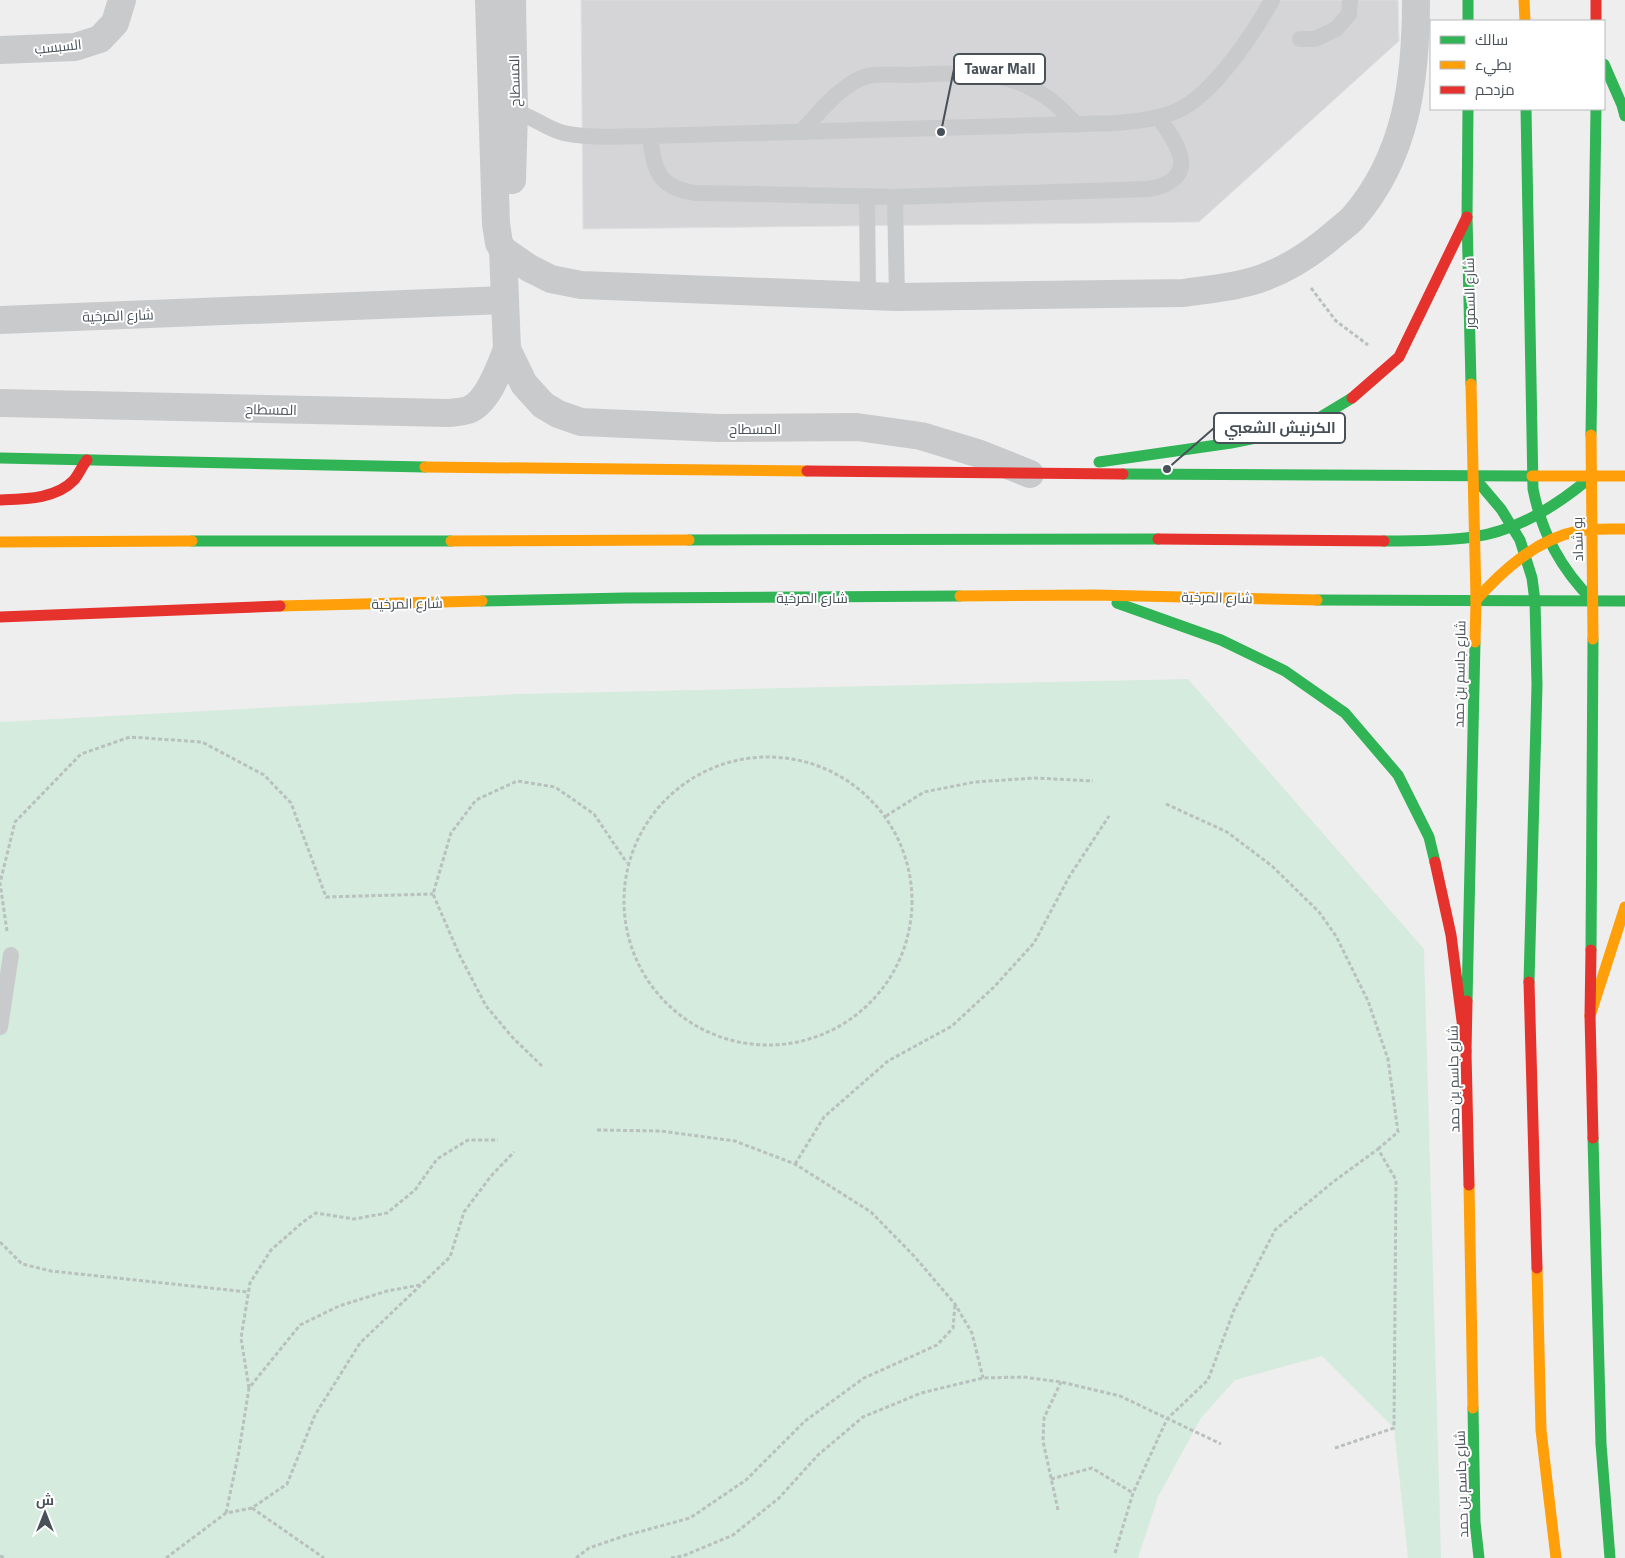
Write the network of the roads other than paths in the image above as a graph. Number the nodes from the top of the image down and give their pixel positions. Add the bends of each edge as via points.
1 (122, 0) edge
2 (489, 0) edge
3 (512, 0) edge
4 (1272, 0) edge
5 (1350, 0) edge
6 (1416, 0) edge
7 (1468, 0) edge
8 (1524, 0) edge
9 (1596, 0) edge
10 (1468, 20) edge
11 (1525, 20) edge
12 (1596, 20) edge
13 (1300, 39) dead end
14 (0, 50) edge
15 (1605, 66) edge
16 (1468, 110) edge
17 (1526, 110) edge
18 (1596, 110) edge
19 (503, 111) junction
20 (1625, 116) edge
21 (1159, 118) junction
22 (1077, 124) junction
23 (801, 132) junction
24 (650, 136) junction
25 (867, 196) junction
26 (895, 197) junction
27 (1467, 217) junction
28 (503, 250) junction
29 (868, 296) junction
30 (897, 297) junction
31 (505, 300) junction
32 (0, 320) edge
33 (508, 349) junction
34 (0, 404) edge
35 (0, 458) edge
36 (86, 460) junction
37 (1031, 474) junction
38 (1473, 476) junction
39 (1532, 476) junction
40 (1592, 476) junction
41 (1625, 476) edge
42 (0, 500) edge
43 (1538, 515) junction
44 (1512, 526) junction
45 (1592, 529) junction
46 (1625, 529) edge
47 (1474, 537) junction
48 (0, 542) edge
49 (1548, 542) junction
50 (1526, 555) junction
51 (1094, 594) junction
52 (1476, 600) junction
53 (1535, 601) junction
54 (1593, 601) junction
55 (1625, 601) edge
56 (0, 617) edge
57 (1625, 907) edge
58 (11, 955) road end
59 (1590, 1016) junction
60 (0, 1027) edge
61 (1466, 1052) junction
62 (1476, 1522) junction
63 (1474, 1558) edge
64 (1479, 1558) edge
65 (1556, 1558) edge
66 (1610, 1558) edge

1 - 14 street, السبسب via 115,22 100,39 75,47
2 - 19 street, المسطاح
3 - 19 street, المسطاح
4 - 21 lane via 1255,32 1203,92 1181,109
5 - 13 lane via 1349,14 1336,29 1315,39
6 - 30 street via 1412,82 1402,129 1383,177 1352,219 1293,265 1263,278 1183,293
7 - 10 main road
8 - 11 main road
9 - 12 main road
15 - 20 main road
16 - 27 main road, شارع السمور
17 - 39 main road
18 - 40 main road
19 - 24 lane via 562,133
19 - 28 street, المسطاح via 510,224
21 - 22 lane via 1116,124
21 - 26 lane via 1181,160 1174,179 1157,188
22 - 23 lane
22 - 23 lane via 1049,98 1021,82 976,73 941,74 859,79 844,88
23 - 24 lane
24 - 25 lane via 657,171 680,191
25 - 26 lane
25 - 29 lane
26 - 30 lane
27 - 37 main road via 1398,357 1353,397 1314,420 1272,435 1231,443
27 - 38 main road, شارع السمور
28 - 29 street via 551,279 581,285
28 - 31 street, المسطاح
29 - 30 street
31 - 32 street, شارع المرخية
31 - 33 street, المسطاح
33 - 34 street, المسطاح via 495,380 479,403 468,410 449,413
33 - 37 street, المسطاح via 532,395 558,414 581,422 719,428 857,427 921,436
35 - 36 main road
36 - 37 main road via 299,466
36 - 42 main road via 74,479 55,492 33,498
37 - 38 main road
38 - 39 main road
38 - 44 main road
38 - 47 main road
39 - 40 main road
39 - 43 main road
40 - 41 main road
40 - 43 main road
40 - 45 main road, بو شداد
43 - 44 main road
43 - 49 main road
44 - 47 main road
44 - 50 main road
45 - 46 main road
45 - 49 main road
45 - 54 main road, بو شداد
47 - 48 main road via 1387,541
47 - 52 main road
49 - 50 main road
49 - 54 main road via 1568,574
50 - 52 main road via 1499,575
50 - 53 main road
51 - 52 main road, شارع المرخية
51 - 56 main road, شارع المرخية via 615,598 215,607
51 - 61 main road via 1221,640 1285,671 1345,713 1398,775 1429,837 1451,935
52 - 53 main road, شارع المرخية
52 - 61 main road, شارع جاسم بن حمد
53 - 54 main road, شارع المرخية
53 - 65 main road via 1537,686 1529,992 1541,1430
54 - 55 main road, شارع المرخية
54 - 59 main road
57 - 59 main road
58 - 60 lane
59 - 66 main road via 1601,1444
61 - 62 main road, شارع جاسم بن حمد
62 - 63 street
62 - 64 main road, شارع جاسم بن حمد

